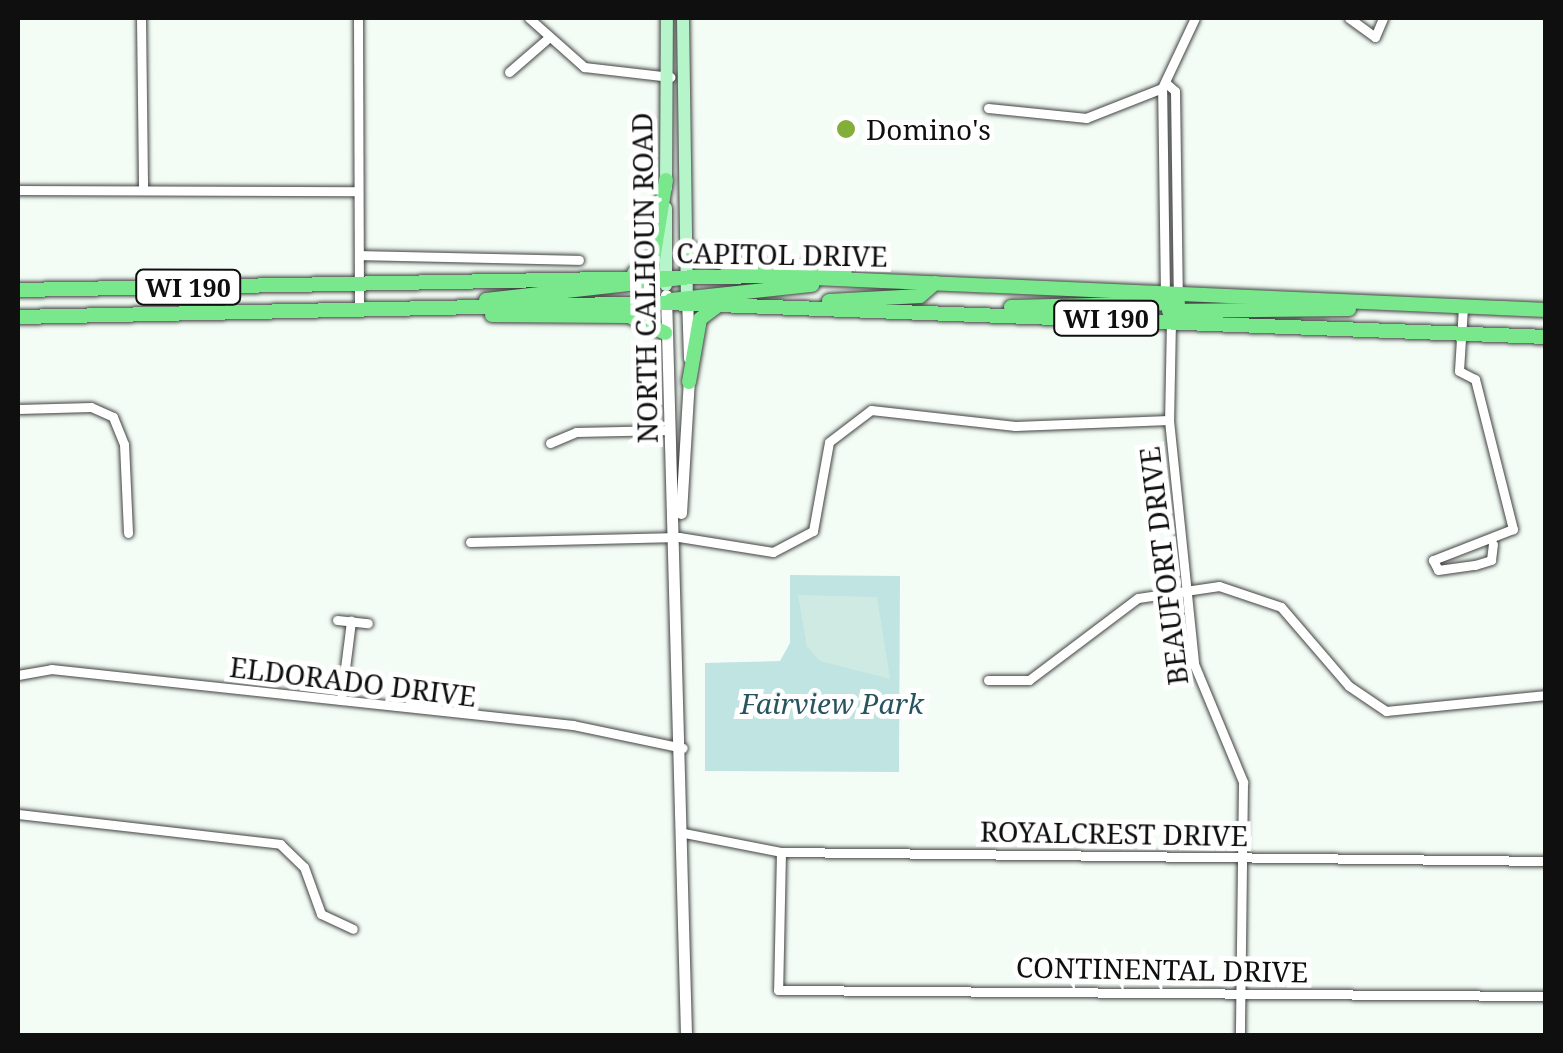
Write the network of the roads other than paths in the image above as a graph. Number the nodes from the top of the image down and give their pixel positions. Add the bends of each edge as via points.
1 (141, 18) edge
2 (358, 18) edge
3 (529, 18) edge
4 (666, 18) edge
5 (683, 18) edge
6 (1192, 18) edge
7 (1349, 18) edge
8 (1383, 18) edge
9 (546, 40) junction
10 (509, 72) dead end
11 (667, 77) junction
12 (684, 77) junction
13 (1164, 85) junction
14 (988, 108) dead end
15 (666, 180) junction
16 (18, 190) edge
17 (143, 190) junction
18 (358, 190) junction
19 (686, 247) junction
20 (360, 255) junction
21 (579, 260) dead end
22 (622, 276) junction
23 (687, 276) junction
24 (859, 280) junction
25 (666, 281) junction
26 (890, 281) junction
27 (359, 282) junction
28 (934, 283) junction
29 (18, 290) edge
30 (688, 298) junction
31 (666, 302) junction
32 (720, 304) junction
33 (1172, 305) junction
34 (799, 306) junction
35 (1463, 306) junction
36 (461, 307) junction
37 (1546, 310) edge
38 (402, 311) junction
39 (359, 312) junction
40 (18, 316) edge
41 (665, 334) junction
42 (1461, 335) junction
43 (1546, 337) edge
44 (689, 382) junction
45 (18, 409) edge
46 (1170, 420) junction
47 (669, 430) junction
48 (550, 444) dead end
49 (128, 533) dead end
50 (679, 537) junction
51 (470, 542) dead end
52 (1493, 544) junction
53 (1185, 588) junction
54 (337, 620) dead end
55 (351, 621) junction
56 (368, 623) dead end
57 (18, 675) edge
58 (988, 680) dead end
59 (1546, 695) edge
60 (341, 700) junction
61 (683, 748) junction
62 (18, 814) edge
63 (684, 833) junction
64 (781, 852) junction
65 (1242, 858) junction
66 (1546, 861) edge
67 (353, 929) dead end
68 (1241, 992) junction
69 (1546, 996) edge
70 (686, 1036) edge
71 (1240, 1036) edge

1 - 17 street
2 - 18 street
3 - 9 street
4 - 11 main road, NORTH CALHOUN ROAD
5 - 12 main road, NORTH CALHOUN ROAD
6 - 13 street
7 - 8 street via 1375,37
9 - 10 street
9 - 11 street via 598,72
11 - 12 street
11 - 15 main road, NORTH CALHOUN ROAD
12 - 19 main road, NORTH CALHOUN ROAD
13 - 14 street via 1086,118
13 - 33 street, BEAUFORT DRIVE via 1175,90
15 - 22 main road via 652,260
15 - 25 main road, NORTH CALHOUN ROAD
16 - 17 street
17 - 18 street
18 - 20 street
19 - 23 main road, NORTH CALHOUN ROAD
19 - 26 main road via 726,264
20 - 21 street
20 - 27 street
22 - 25 main road, CAPITOL DRIVE / WI 190
22 - 27 main road, CAPITOL DRIVE / WI 190
23 - 24 main road, CAPITOL DRIVE / WI 190
23 - 25 main road
23 - 30 main road, NORTH CALHOUN ROAD
24 - 26 main road, CAPITOL DRIVE / WI 190
24 - 30 main road
25 - 31 street, NORTH CALHOUN ROAD
25 - 36 main road via 536,291
26 - 28 main road, CAPITOL DRIVE / WI 190
27 - 29 main road, CAPITOL DRIVE / WI 190
27 - 39 street
28 - 33 main road, CAPITOL DRIVE / WI 190
28 - 34 main road via 920,296
30 - 31 main road
30 - 32 main road, CAPITOL DRIVE
30 - 44 street, NORTH CALHOUN ROAD
31 - 36 main road, CAPITOL DRIVE / WI 190
31 - 41 street, NORTH CALHOUN ROAD
32 - 34 main road, CAPITOL DRIVE
32 - 44 main road via 700,319
33 - 34 main road, CAPITOL DRIVE via 950,312
33 - 35 main road
33 - 42 main road, CAPITOL DRIVE / WI 190
33 - 46 street, BEAUFORT DRIVE
35 - 37 main road
35 - 42 street
36 - 38 main road, CAPITOL DRIVE / WI 190
38 - 39 main road, CAPITOL DRIVE / WI 190
38 - 41 main road via 629,316
39 - 40 main road, CAPITOL DRIVE / WI 190
41 - 47 street, NORTH CALHOUN ROAD
42 - 43 main road, CAPITOL DRIVE / WI 190
42 - 52 street via 1459,371 1475,378 1490,463 1511,494 1513,529
44 - 50 street, NORTH CALHOUN ROAD
45 - 49 street via 90,407 113,417 124,444
46 - 50 street via 1016,426 871,410 829,442 823,512 806,539 755,552
46 - 53 street, BEAUFORT DRIVE
47 - 48 street via 576,432
47 - 50 street, NORTH CALHOUN ROAD
50 - 51 street
50 - 61 street, NORTH CALHOUN ROAD
52 - 52 street via 1439,551 1433,560 1438,570 1474,565 1491,560
53 - 58 street via 1124,605 1029,680
53 - 59 street via 1219,586 1280,607 1349,686 1386,711
53 - 65 street, BEAUFORT DRIVE via 1201,696 1241,765
54 - 55 street
55 - 56 street
55 - 60 street
57 - 60 street, ELDORADO DRIVE via 52,669
60 - 61 street, ELDORADO DRIVE via 573,725
61 - 63 street, NORTH CALHOUN ROAD
62 - 67 street via 280,844 304,867 321,914
63 - 64 street, ROYALCREST DRIVE
63 - 70 street, NORTH CALHOUN ROAD
64 - 65 street, ROYALCREST DRIVE
64 - 68 street, CONTINENTAL DRIVE via 778,990
65 - 66 street, ROYALCREST DRIVE
65 - 68 street, BEAUFORT DRIVE
68 - 69 street, CONTINENTAL DRIVE
68 - 71 street, BEAUFORT DRIVE

